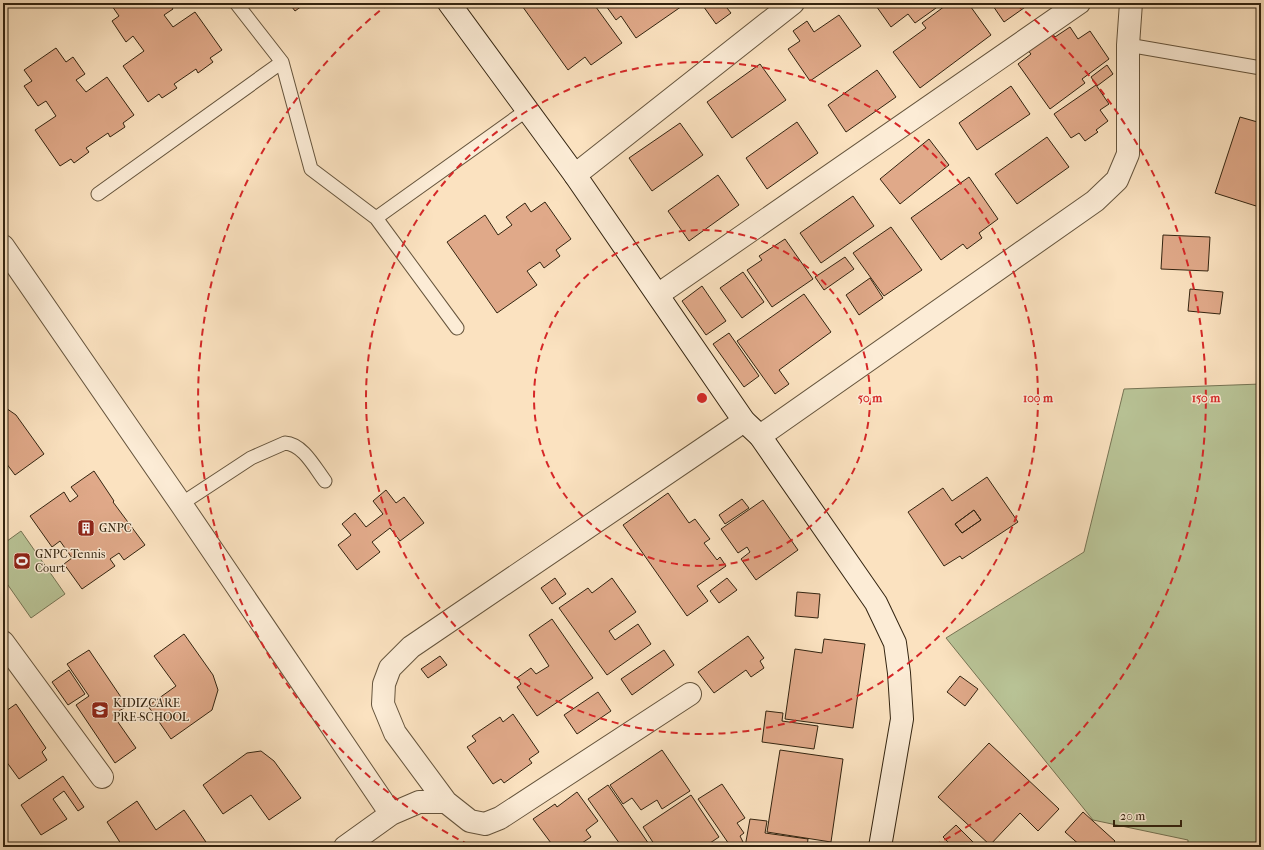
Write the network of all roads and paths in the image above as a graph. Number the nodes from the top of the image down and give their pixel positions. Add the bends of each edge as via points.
1 (236, 3) edge
2 (449, 3) edge
3 (793, 3) edge
4 (1079, 3) edge
5 (1131, 3) edge
6 (1128, 44) junction
7 (282, 62) junction
8 (1261, 68) edge
9 (527, 110) junction
10 (574, 175) junction
11 (98, 194) dead end
12 (376, 218) junction
13 (3, 246) edge
14 (658, 294) junction
15 (457, 328) dead end
16 (744, 421) junction
17 (760, 436) junction
18 (325, 481) dead end
19 (181, 504) junction
20 (6, 654) edge
21 (690, 694) dead end
22 (102, 777) dead end
23 (446, 802) junction
24 (391, 814) junction
25 (345, 847) edge
26 (880, 847) edge

1 - 7 lane
2 - 9 street
3 - 10 street
4 - 14 street
5 - 6 street
6 - 8 lane
6 - 17 street via 1128,154 1117,180 1095,201
7 - 11 lane
7 - 12 lane via 311,169
9 - 10 street
9 - 12 lane
10 - 14 street
12 - 15 lane
13 - 19 street
14 - 16 street
16 - 17 street
16 - 23 street via 411,647 390,668 384,684 383,704 395,733
17 - 26 street via 876,603 895,643 902,719
18 - 19 lane via 298,447 284,443 251,458
19 - 24 street
20 - 22 street
21 - 23 street via 500,818 485,824 470,821
23 - 24 street via 419,802
24 - 25 street

